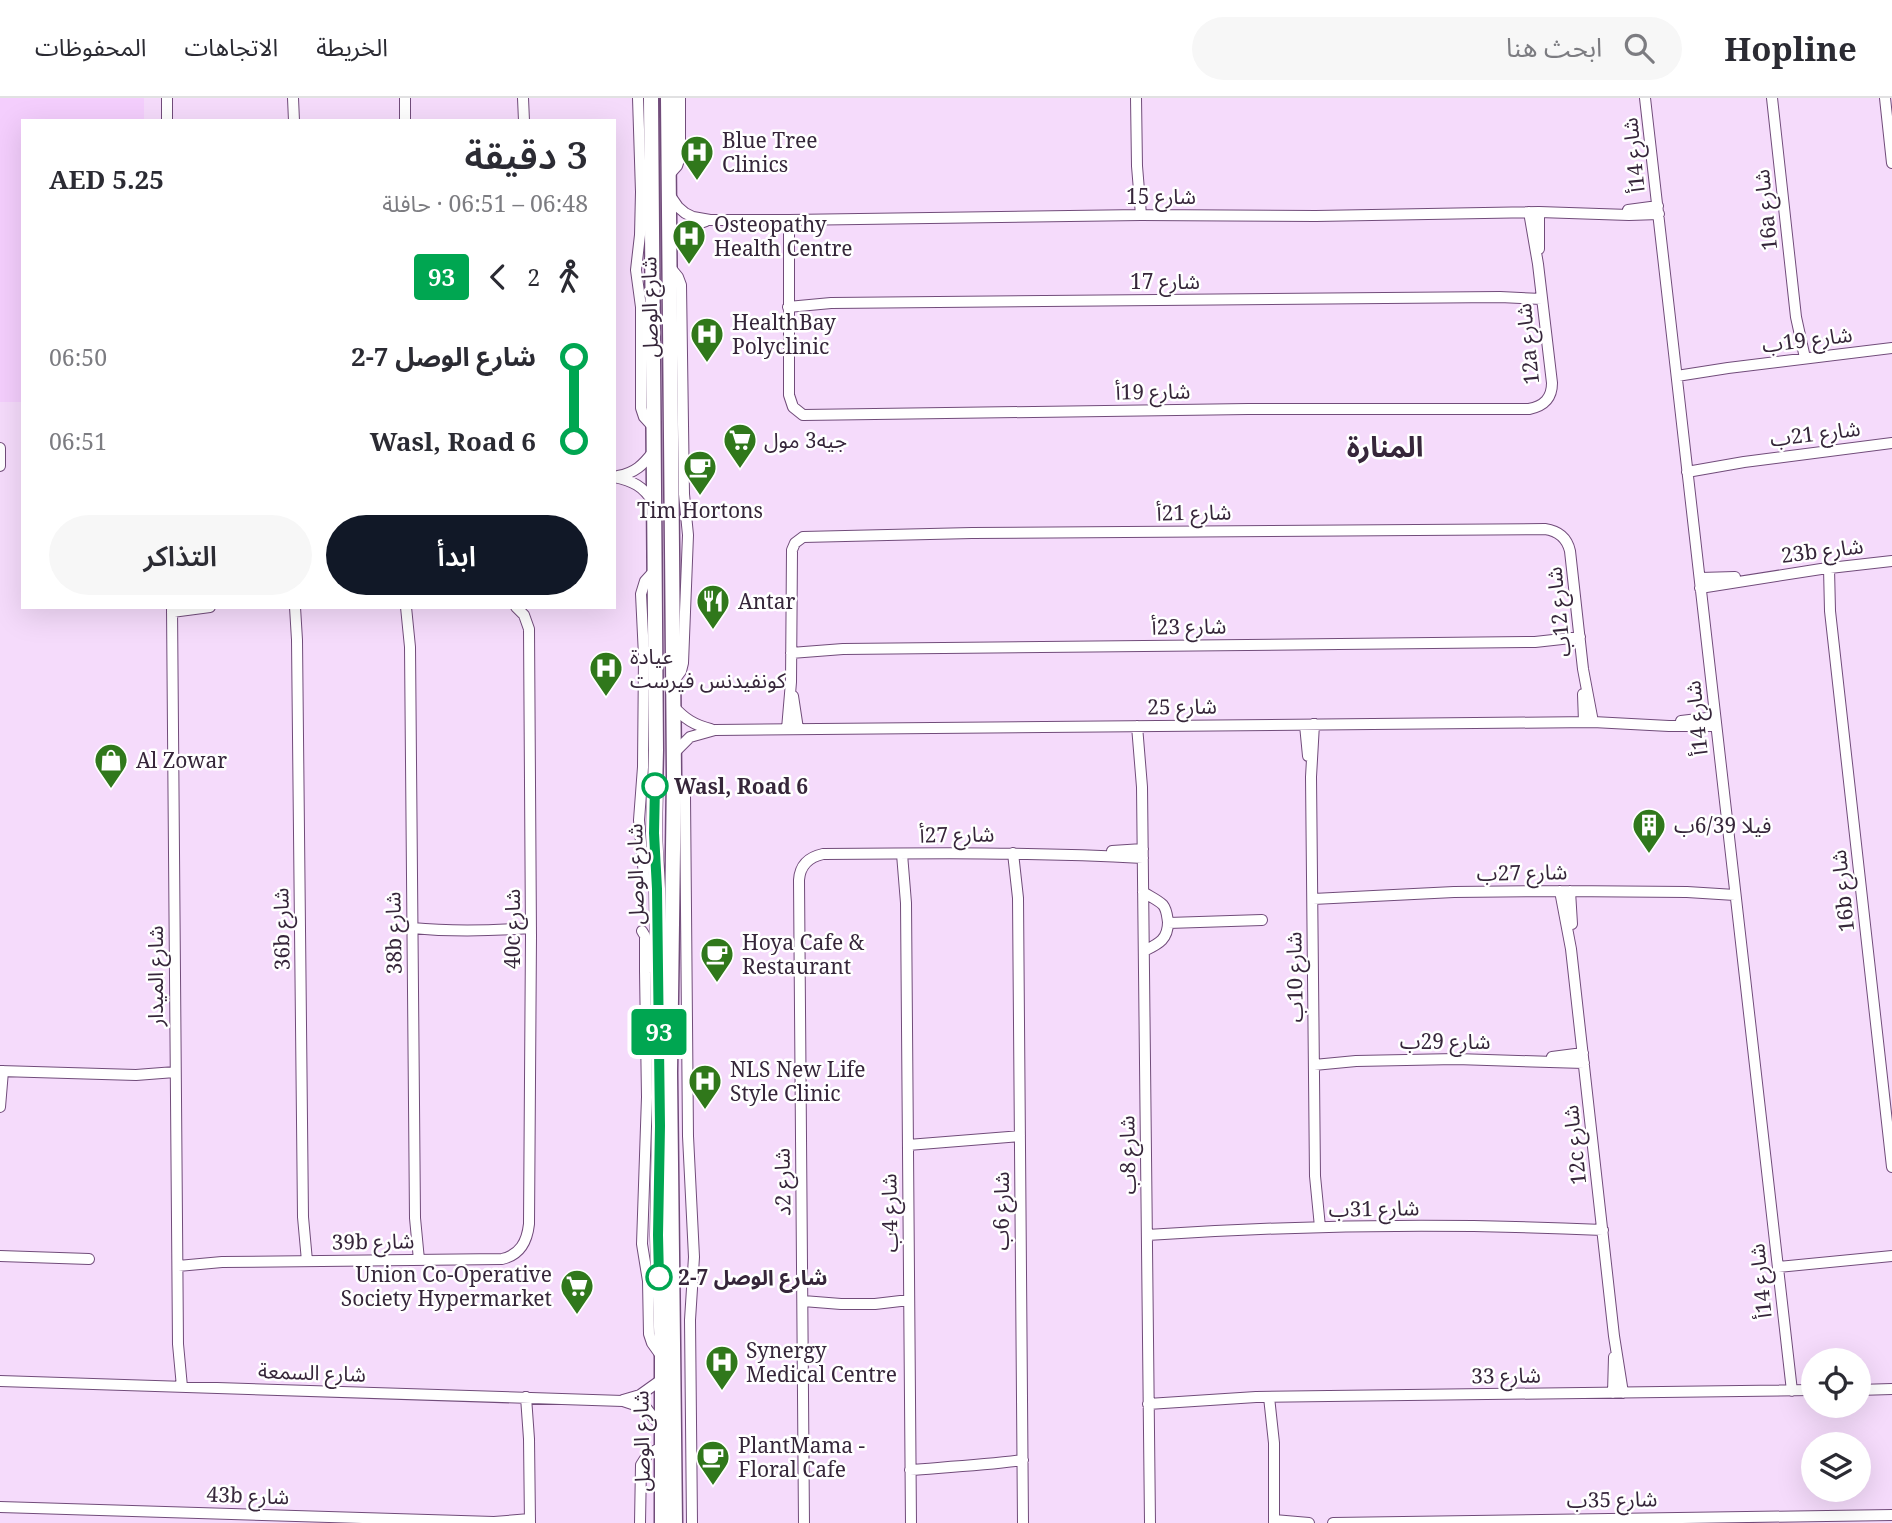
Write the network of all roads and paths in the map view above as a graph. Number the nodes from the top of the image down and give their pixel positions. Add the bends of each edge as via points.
1 (167, 98) edge
2 (293, 98) edge
3 (405, 98) edge
4 (523, 98) edge
5 (638, 98) edge
6 (651, 98) edge
7 (668, 98) edge
8 (680, 98) edge
9 (1136, 98) edge
10 (1646, 98) edge
11 (1772, 98) edge
12 (1885, 98) edge
13 (167, 119) edge
14 (294, 119) edge
15 (405, 119) edge
16 (524, 119) edge
17 (1892, 163) edge
18 (668, 176) junction
19 (669, 194) junction
20 (1658, 210) junction
21 (1534, 212) junction
22 (1136, 215) junction
23 (710, 220) junction
24 (785, 220) junction
25 (669, 247) junction
26 (1541, 295) junction
27 (788, 303) junction
28 (1892, 348) edge
29 (1800, 358) junction
30 (1676, 373) junction
31 (1530, 409) joint
32 (654, 428) junction
33 (1892, 443) edge
34 (0, 448) edge
35 (654, 452) junction
36 (0, 466) edge
37 (1687, 468) junction
38 (616, 476) edge
39 (616, 478) edge
40 (654, 504) junction
41 (1570, 551) joint
42 (1892, 561) edge
43 (1825, 568) junction
44 (1700, 583) junction
45 (295, 609) edge
46 (302, 609) edge
47 (406, 609) edge
48 (414, 609) edge
49 (518, 609) edge
50 (172, 610) edge
51 (297, 639) junction
52 (1580, 641) junction
53 (410, 648) junction
54 (791, 649) junction
55 (673, 706) junction
56 (1715, 721) junction
57 (1589, 722) junction
58 (1310, 724) junction
59 (1141, 726) junction
60 (792, 729) junction
61 (715, 730) junction
62 (674, 754) junction
63 (674, 775) junction
64 (1017, 853) junction
65 (1143, 853) junction
66 (823, 854) joint
67 (906, 854) junction
68 (1734, 890) junction
69 (1565, 891) junction
70 (1143, 892) junction
71 (1313, 895) junction
72 (1262, 920) dead end
73 (1168, 922) junction
74 (642, 931) dead end
75 (531, 932) junction
76 (412, 934) junction
77 (1144, 951) junction
78 (658, 957) junction
79 (645, 971) junction
80 (1583, 1058) junction
81 (1314, 1062) junction
82 (2, 1071) edge
83 (175, 1076) junction
84 (0, 1107) edge
85 (1020, 1140) junction
86 (908, 1141) junction
87 (1892, 1167) edge
88 (1602, 1225) junction
89 (1316, 1228) junction
90 (1147, 1231) junction
91 (521, 1249) joint
92 (0, 1256) edge
93 (1892, 1256) edge
94 (89, 1259) dead end
95 (415, 1260) junction
96 (303, 1261) junction
97 (178, 1262) junction
98 (1779, 1271) junction
99 (909, 1304) junction
100 (803, 1305) junction
101 (662, 1357) junction
102 (661, 1380) junction
103 (0, 1381) edge
104 (178, 1387) junction
105 (1801, 1390) edge
106 (1871, 1390) edge
107 (1892, 1390) edge
108 (1788, 1391) junction
109 (1618, 1393) junction
110 (1273, 1397) junction
111 (530, 1398) junction
112 (1148, 1399) junction
113 (623, 1401) junction
114 (662, 1428) junction
115 (662, 1447) junction
116 (1023, 1464) junction
117 (911, 1465) junction
118 (0, 1507) edge
119 (1887, 1518) edge
120 (530, 1521) edge
121 (1573, 1521) edge
122 (496, 1522) edge
123 (1274, 1522) edge
124 (640, 1523) edge
125 (662, 1523) edge
126 (675, 1523) edge
127 (692, 1523) edge
128 (804, 1523) edge
129 (911, 1523) edge
130 (1023, 1523) edge
131 (1150, 1523) edge
132 (1309, 1523) edge
133 (1333, 1523) edge

1 - 13 street
2 - 14 street
3 - 15 street
4 - 16 street
5 - 32 street via 641,192 636,270 641,307 641,408
6 - 32 main road, شارع الوصل
7 - 18 main road, شارع الوصل
8 - 18 street via 680,158
9 - 22 street
10 - 20 street, شارع 14أ
11 - 29 street, 16a شارع
12 - 17 street
18 - 19 main road, شارع الوصل
19 - 23 street, شارع 15 via 685,213
19 - 25 main road, شارع الوصل
20 - 21 street, شارع 15
20 - 30 street, شارع 14أ
21 - 22 street, شارع 15
21 - 26 street, 12a شارع
22 - 24 street, شارع 15
23 - 24 street, شارع 15
23 - 25 street, شارع 15 via 686,228
24 - 27 street
25 - 55 main road, شارع الوصل
26 - 27 street, شارع 17
26 - 31 street, 12a شارع via 1552,388 1546,401
27 - 31 street, شارع 19أ via 790,403 808,416
28 - 29 street, شارع 19ب
29 - 30 street, شارع 19ب
30 - 37 street, شارع 14أ
32 - 35 main road, شارع الوصل
33 - 37 street, شارع 21ب
34 - 36 street
35 - 38 street via 635,471
35 - 40 main road, شارع الوصل
37 - 44 street, شارع 14أ
39 - 40 street via 645,490
40 - 78 main road, شارع الوصل
41 - 52 street, شارع 12ب
41 - 54 street, شارع 21أ via 1560,534 1545,529 808,536 792,550
42 - 43 street, 23b شارع
43 - 44 street, 23b شارع
43 - 87 street, 16b شارع
44 - 56 street, شارع 14أ
45 - 51 street, 36b شارع
46 - 51 street, 36b شارع
47 - 53 street, 38b شارع
48 - 53 street, 38b شارع
49 - 75 street, 40c شارع via 529,629
50 - 83 street, شارع الميدار
51 - 96 street, 36b شارع
52 - 54 street, شارع 23أ
52 - 57 street, شارع 12ب
53 - 76 street, 38b شارع
54 - 60 street
55 - 61 street, شارع 25 via 692,723
55 - 62 main road, شارع الوصل
56 - 57 street, شارع 25
56 - 68 street, شارع 14أ
57 - 58 street, شارع 25
58 - 59 street, شارع 25
58 - 71 street, شارع 10ب
59 - 60 street, شارع 25
59 - 65 street, شارع 8ب
60 - 61 street, شارع 25
61 - 62 street, شارع 25 via 690,737
62 - 63 main road, شارع الوصل
63 - 126 main road, شارع الوصل via 670,1073
63 - 127 street via 685,796 688,1136 694,1257 690,1320
64 - 65 street, شارع 27أ
64 - 67 street, شارع 27أ
64 - 85 street, شارع 6ب
65 - 70 street, شارع 8ب
66 - 67 street, شارع 27أ
66 - 100 street, شارع 2د via 807,861 799,880
67 - 86 street, شارع 4ب
68 - 69 street, شارع 27ب
68 - 98 street, شارع 14أ
69 - 71 street, شارع 27ب
69 - 80 street, 12c شارع
70 - 73 street via 1163,905
70 - 77 street, شارع 8ب
71 - 81 street, شارع 10ب
72 - 73 street
73 - 77 street via 1163,940
74 - 79 street
75 - 76 street
75 - 91 street, 40c شارع via 529,1224
76 - 95 street, 38b شارع
77 - 90 street, شارع 8ب
78 - 79 street
78 - 101 main road, شارع الوصل
79 - 101 street via 642,1244 649,1287 649,1334
80 - 81 street, شارع 29ب
80 - 88 street, 12c شارع
81 - 89 street, شارع 10ب
82 - 83 street
82 - 84 street
83 - 97 street, شارع الميدار
85 - 86 street
85 - 116 street, شارع 6ب
86 - 99 street, شارع 4ب
88 - 89 street, شارع 31ب
88 - 109 street, 12c شارع
89 - 90 street, شارع 31ب
90 - 112 street, شارع 8ب
91 - 95 street, 39b شارع via 502,1259
92 - 94 street
93 - 98 street
95 - 96 street, 39b شارع
96 - 97 street, 39b شارع
97 - 104 street, شارع الميدار
98 - 108 street, شارع 14أ
99 - 100 street
99 - 117 street, شارع 4ب
100 - 128 street, شارع 2د
101 - 102 main road, شارع الوصل
102 - 113 street, شارع السمعة
102 - 114 main road, شارع الوصل
103 - 104 street, شارع السمعة
104 - 111 street, شارع السمعة
105 - 108 street, شارع 33
106 - 107 street
108 - 109 street, شارع 33
109 - 110 street, شارع 33
110 - 112 street, شارع 33
110 - 123 street
111 - 113 street, شارع السمعة
111 - 120 street
112 - 131 street, شارع 8ب
113 - 114 street, شارع السمعة via 647,1409
114 - 115 main road, شارع الوصل
115 - 124 street via 648,1454 641,1465
115 - 125 main road, شارع الوصل
116 - 117 street
116 - 130 street, شارع 6ب
117 - 129 street, شارع 4ب
118 - 122 street, 43b شارع
119 - 121 street, شارع 35ب
120 - 122 street, 43b شارع
121 - 133 street, شارع 35ب
123 - 132 street

